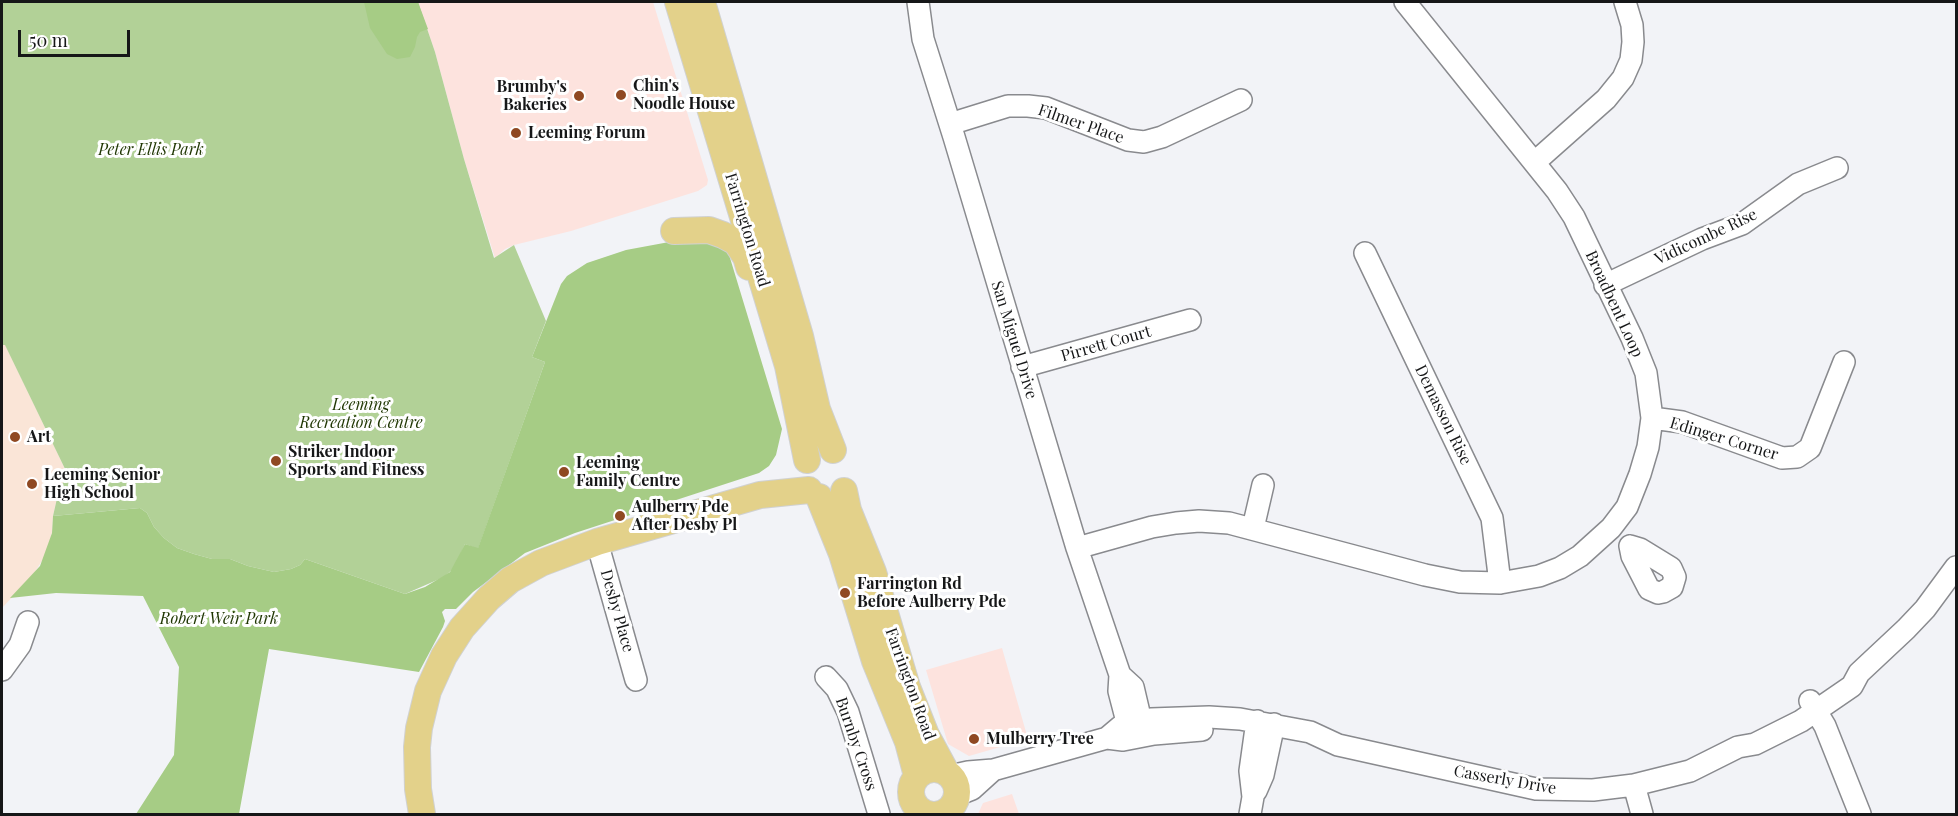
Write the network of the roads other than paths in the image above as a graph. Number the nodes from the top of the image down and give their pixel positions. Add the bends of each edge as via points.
1 (678, 2) edge
2 (702, 2) edge
3 (918, 2) edge
4 (1404, 2) edge
5 (1625, 2) edge
6 (1241, 100) dead end
7 (950, 124) junction
8 (1535, 162) junction
9 (1837, 168) dead end
10 (674, 231) dead end
11 (1365, 253) dead end
12 (1605, 285) junction
13 (1190, 320) dead end
14 (1844, 362) dead end
15 (788, 366) junction
16 (1023, 367) junction
17 (1652, 418) junction
18 (844, 469) junction
19 (810, 478) junction
20 (1263, 485) dead end
21 (1253, 528) junction
22 (1611, 528) junction
23 (597, 542) junction
24 (1630, 546) dead end
25 (1077, 548) junction
26 (1956, 567) edge
27 (1500, 583) junction
28 (28, 622) dead end
29 (2, 670) edge
30 (826, 677) dead end
31 (636, 680) dead end
32 (1806, 711) junction
33 (1265, 729) junction
34 (1136, 730) junction
35 (917, 776) junction
36 (1634, 785) junction
37 (952, 792) edge
38 (1252, 806) edge
39 (422, 814) edge
40 (879, 814) edge
41 (928, 814) edge
42 (1642, 814) edge
43 (1860, 814) edge

1 - 15 main road, Farrington Road
2 - 18 main road, Farrington Road via 801,336 816,409
3 - 7 street, San Miguel Drive via 923,39
4 - 8 street, Broadbent Loop
5 - 8 street via 1633,42 1623,78 1606,99
6 - 7 street, Filmer Place via 1144,142 1128,140 1046,108 1028,106 1008,106
7 - 16 street, San Miguel Drive
8 - 12 street, Broadbent Loop via 1574,217
9 - 12 street, Vidicombe Rise via 1798,184 1742,224
10 - 15 main road via 709,230 736,242 746,257 773,346
11 - 27 street, Demasson Rise via 1492,518
12 - 17 street, Broadbent Loop via 1646,373
13 - 16 street, Pirrett Court
14 - 17 street, Edinger Corner via 1810,448 1797,457 1782,458 1682,422
15 - 19 main road, Farrington Road
16 - 25 street, San Miguel Drive
17 - 22 street, Broadbent Loop via 1640,474 1627,507
18 - 19 main road via 818,452
18 - 19 main road via 832,498
18 - 37 main road, Farrington Road via 848,510 873,572 907,687
19 - 23 main road
19 - 35 main road, Farrington Road via 842,554
20 - 21 street
21 - 25 street, Broadbent Loop via 1219,522 1176,523
21 - 27 street, Broadbent Loop via 1425,575 1460,582
22 - 24 street
22 - 27 street, Broadbent Loop via 1560,568
23 - 31 street, Desby Place
23 - 39 main road via 541,563 510,580 462,628 428,691 419,728 417,767
25 - 34 street, San Miguel Drive via 1120,675 1133,687
26 - 32 street, Casserly Drive via 1906,629 1859,673 1842,680
28 - 29 street via 20,645
30 - 40 street, Burnby Cross via 848,712
32 - 36 street, Casserly Drive via 1755,744 1738,747 1690,771
32 - 43 street
33 - 34 street, Casserly Drive via 1209,717
33 - 36 street, Casserly Drive via 1310,732 1338,745 1536,789 1593,790
33 - 38 street via 1250,771
34 - 37 street, Casserly Drive via 1123,740 1107,738 993,770 968,772
35 - 37 main road via 934,769
35 - 41 main road via 912,798
36 - 42 street
37 - 41 main road via 942,813

